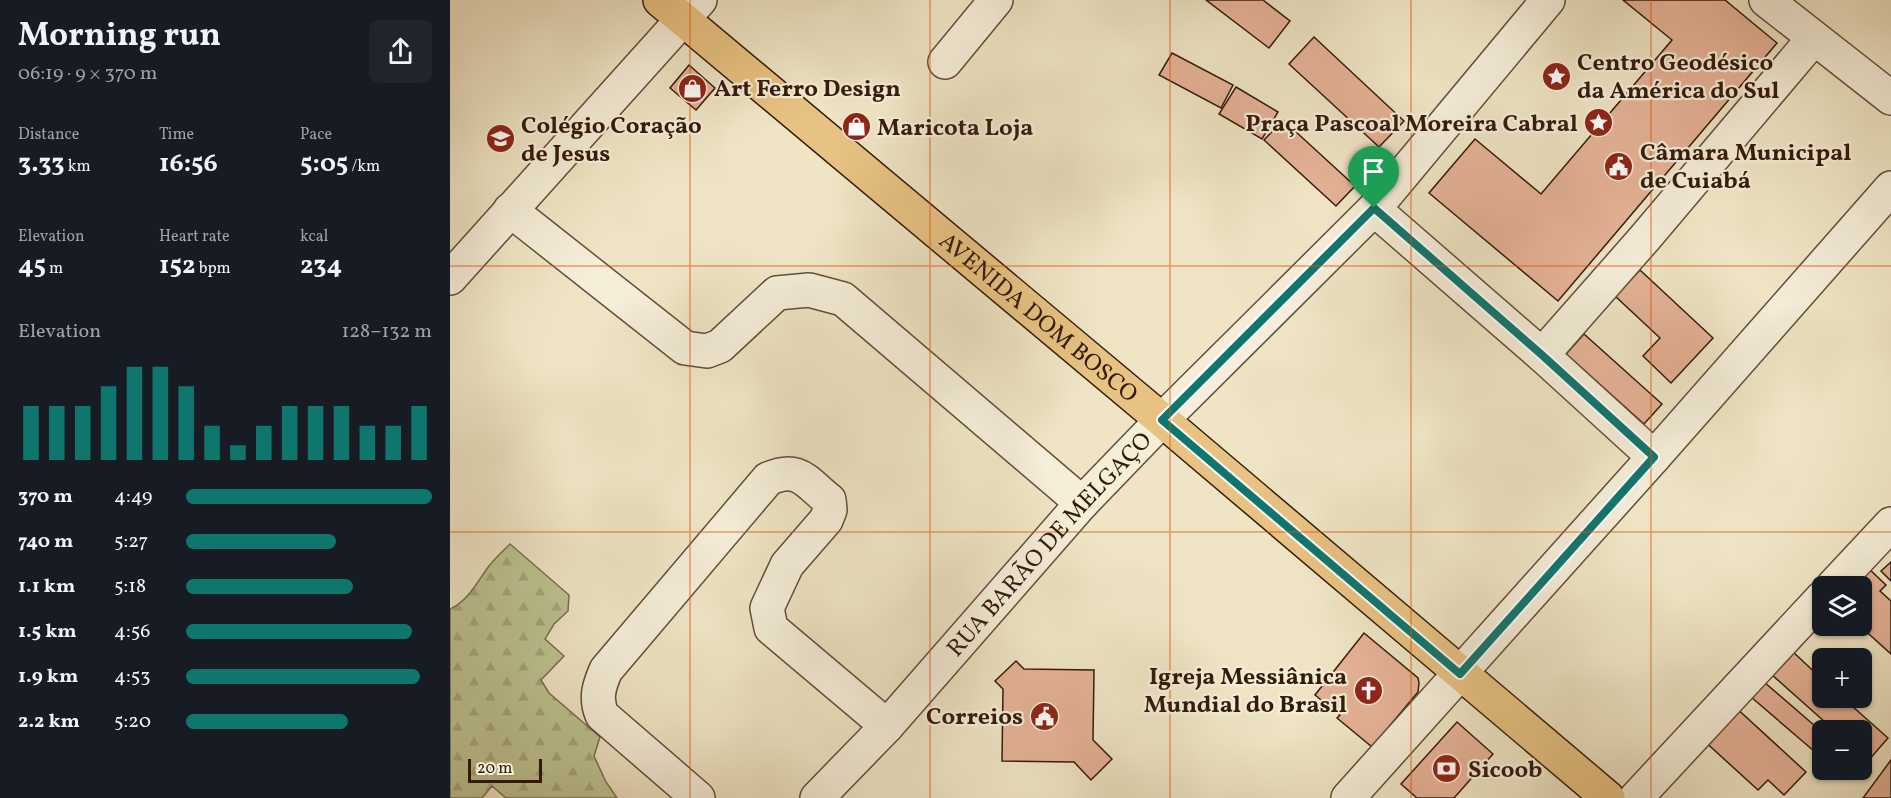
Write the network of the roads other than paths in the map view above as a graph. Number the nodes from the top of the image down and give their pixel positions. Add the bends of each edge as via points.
1 (996, 0) edge
2 (1548, 0) edge
3 (1766, 0) edge
4 (681, 6) edge
5 (1814, 38) junction
6 (945, 62) dead end
7 (1891, 98) edge
8 (1891, 188) edge
9 (1374, 208) junction
10 (510, 210) junction
11 (450, 278) edge
12 (1542, 355) junction
13 (1162, 420) junction
14 (1654, 457) junction
15 (1082, 503) junction
16 (1891, 524) edge
17 (1842, 576) edge
18 (1812, 609) edge
19 (1460, 674) junction
20 (887, 726) junction
21 (698, 798) edge
22 (817, 798) edge
23 (1348, 798) edge
24 (1608, 798) edge
25 (1636, 798) edge

1 - 6 street
2 - 9 street, RUA BARÃO DE MELGAÇO
3 - 5 street
4 - 10 street
4 - 13 main road, AVENIDA DOM BOSCO
5 - 7 street
5 - 12 street
8 - 14 street
9 - 12 street
9 - 13 street, RUA BARÃO DE MELGAÇO
10 - 11 street
10 - 15 street via 685,348 707,351 720,346 777,293 809,290 843,299
12 - 14 street
13 - 15 street, RUA BARÃO DE MELGAÇO
13 - 19 main road, AVENIDA DOM BOSCO
14 - 19 street
15 - 20 street, RUA BARÃO DE MELGAÇO
16 - 17 street
18 - 25 street
19 - 23 street
19 - 24 main road, AVENIDA DOM BOSCO
20 - 21 street via 771,628 767,608 787,565 826,520 830,510 829,500 796,473 781,473 760,488 606,670 598,687 597,703 602,715
20 - 22 street, RUA BARÃO DE MELGAÇO

